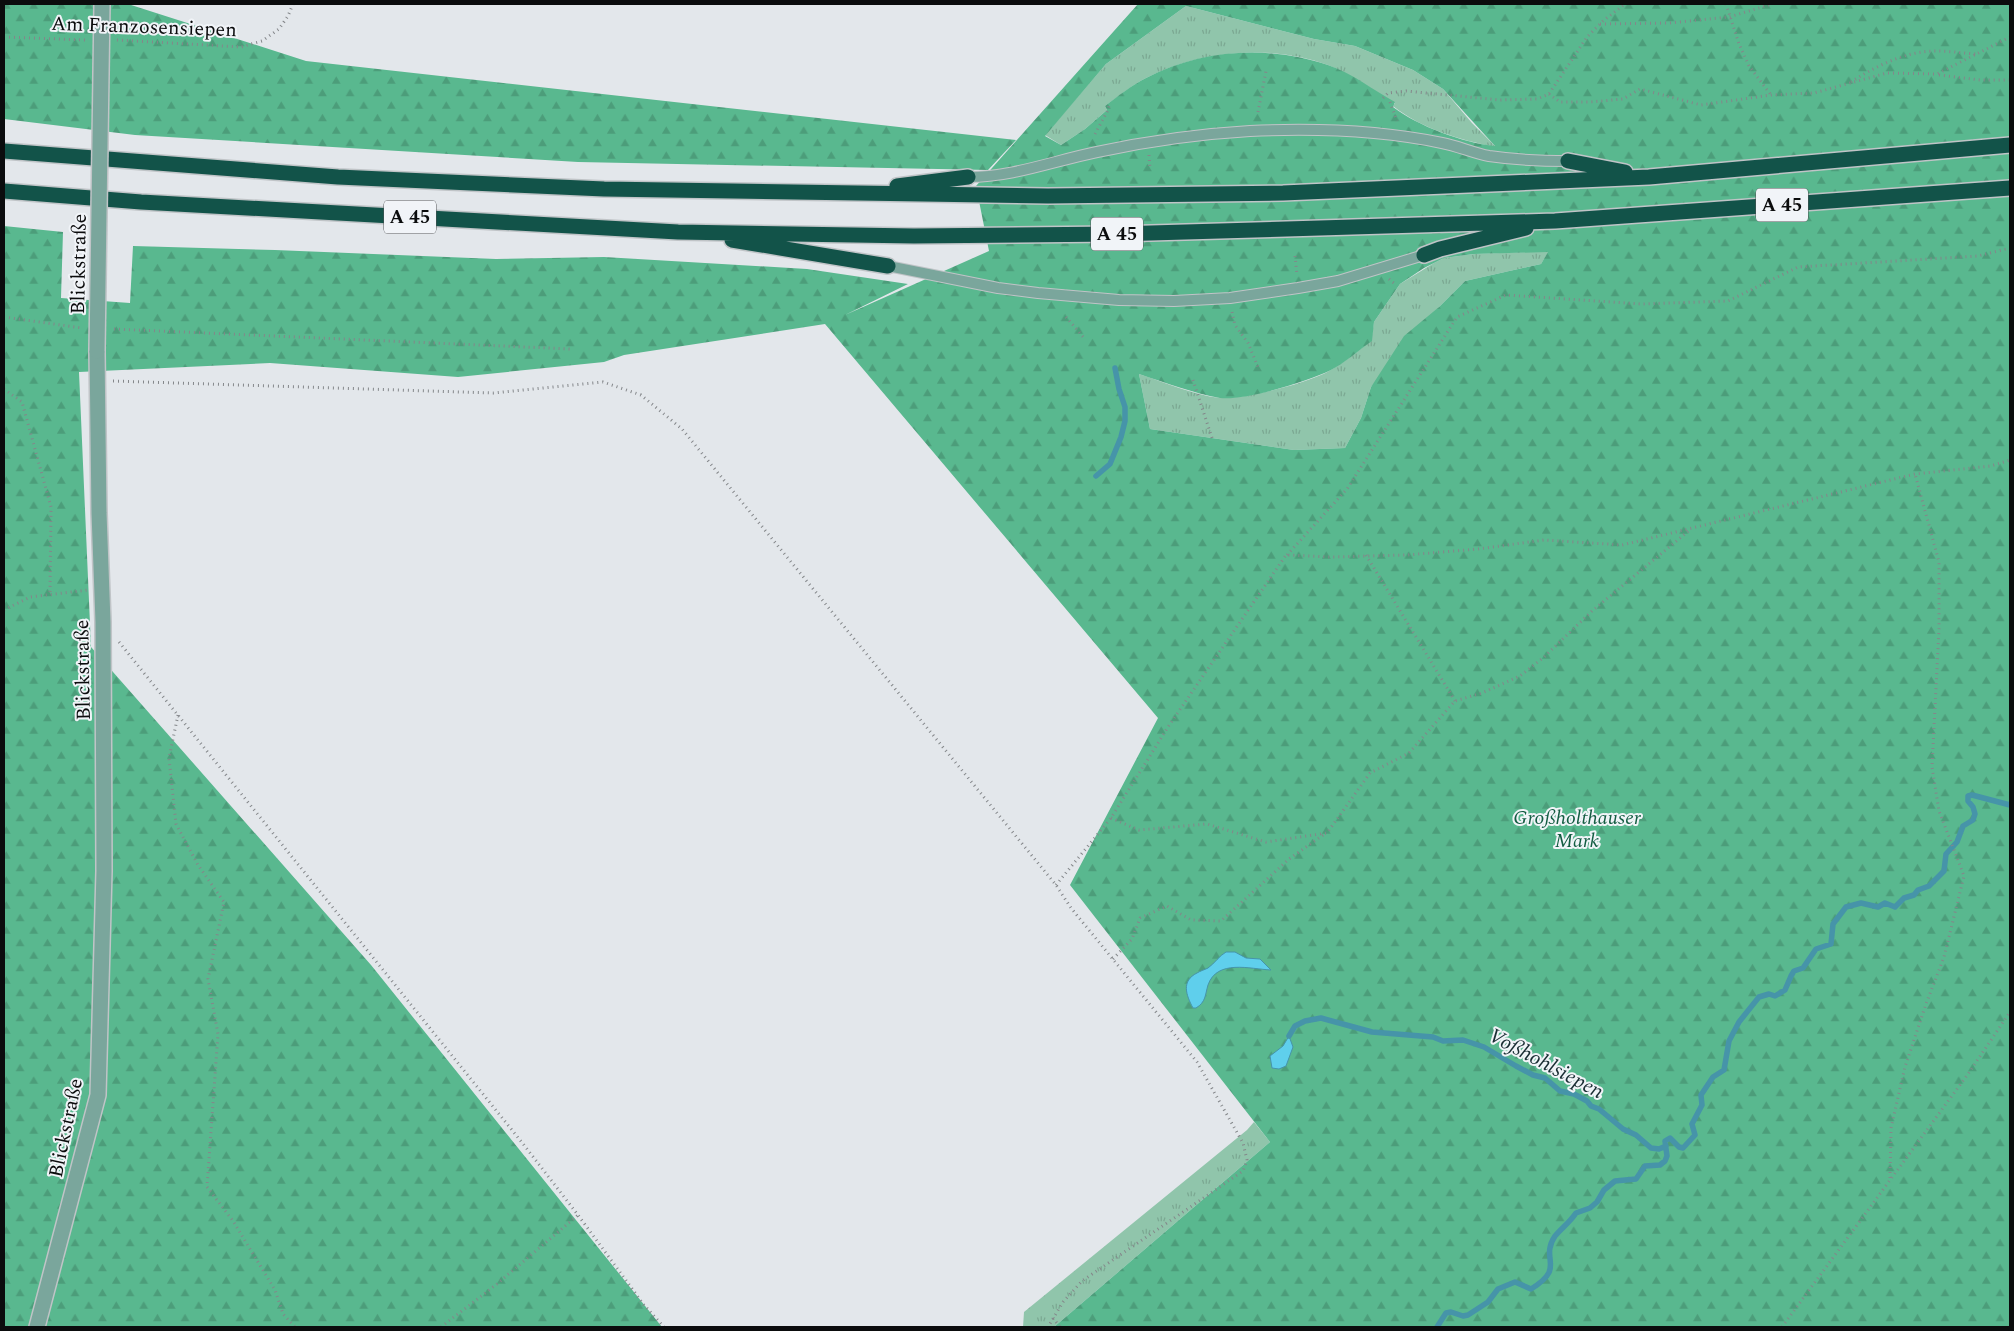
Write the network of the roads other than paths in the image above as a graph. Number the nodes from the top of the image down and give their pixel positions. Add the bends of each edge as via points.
1 (102, 4) edge
2 (2010, 145) edge
3 (4, 151) edge
4 (1568, 161) joint
5 (968, 177) joint
6 (1649, 177) junction
7 (2010, 188) edge
8 (4, 192) edge
9 (841, 192) junction
10 (1555, 221) junction
11 (678, 232) junction
12 (1424, 255) joint
13 (888, 266) joint
14 (37, 1327) edge

1 - 14 street, Blickstraße, bridge via 97,380 103,622 104,870 98,1096
2 - 6 highway, A 45
3 - 9 highway, A 45 via 348,178 604,189
4 - 5 lane via 1487,156 1442,143 1363,132 1313,130 1200,134 1095,152 1015,173
4 - 6 highway
5 - 9 highway
6 - 9 highway, A 45 via 1283,193 1048,196
7 - 10 highway, A 45
8 - 11 highway, A 45
10 - 11 highway, A 45 via 1116,234 933,236
10 - 12 highway
11 - 13 highway
12 - 13 lane via 1338,281 1230,298 1174,301 1119,300 998,288

